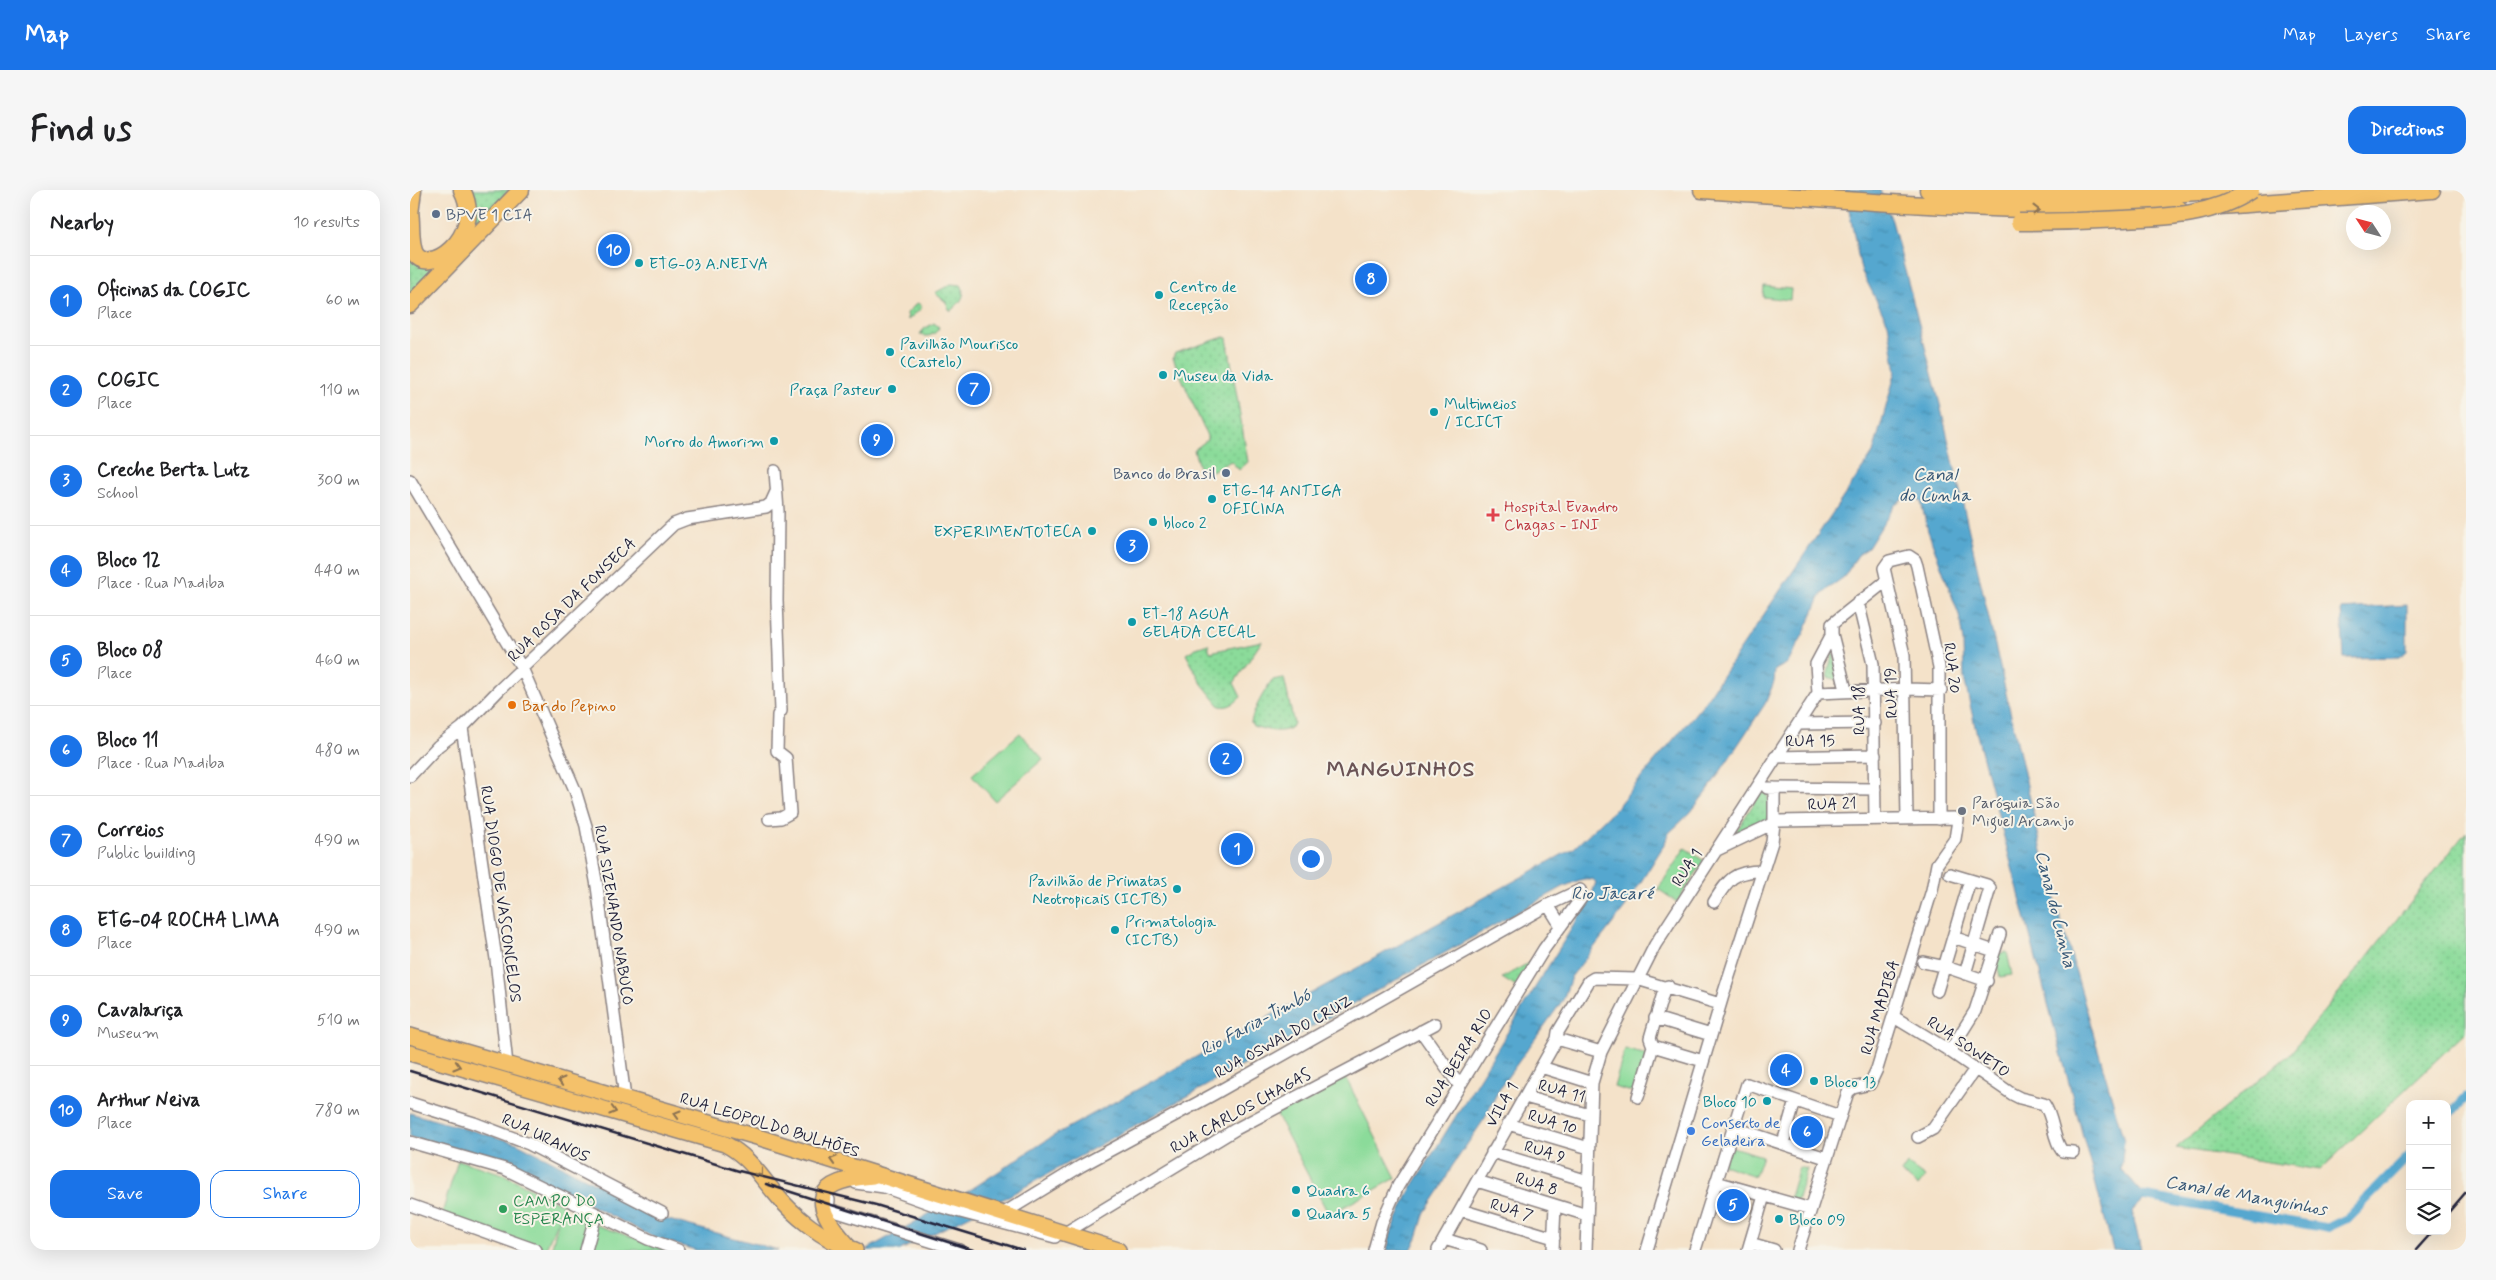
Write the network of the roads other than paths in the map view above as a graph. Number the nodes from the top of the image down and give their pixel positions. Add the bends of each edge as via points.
1 (413, 190) edge
2 (462, 190) edge
3 (521, 190) edge
4 (1702, 190) edge
5 (1928, 190) edge
6 (2223, 190) edge
7 (2251, 190) edge
8 (2328, 190) edge
9 (2432, 190) edge
10 (2270, 203) junction
11 (1908, 205) junction
12 (410, 213) edge
13 (410, 305) edge
14 (775, 471) dead end
15 (410, 480) edge
16 (776, 492) junction
17 (1884, 568) joint
18 (1886, 581) junction
19 (1858, 602) junction
20 (1832, 634) junction
21 (522, 668) junction
22 (1907, 689) junction
23 (1846, 690) junction
24 (1875, 690) junction
25 (1941, 690) junction
26 (1818, 692) junction
27 (1875, 723) junction
28 (1798, 724) junction
29 (462, 728) junction
30 (1875, 755) junction
31 (1775, 757) junction
32 (410, 776) edge
33 (1756, 788) junction
34 (1774, 788) junction
35 (1875, 789) junction
36 (1956, 818) joint
37 (769, 819) dead end
38 (1875, 819) junction
39 (1939, 819) junction
40 (1907, 820) junction
41 (1774, 823) junction
42 (1716, 851) junction
43 (1762, 871) junction
44 (1950, 874) dead end
45 (1970, 880) junction
46 (1580, 890) joint
47 (1714, 902) dead end
48 (1548, 905) junction
49 (1561, 926) junction
50 (2000, 934) dead end
51 (1953, 938) junction
52 (1974, 944) junction
53 (1994, 951) junction
54 (1923, 962) dead end
55 (1944, 967) junction
56 (1965, 974) junction
57 (1637, 979) junction
58 (1986, 981) junction
59 (1668, 986) junction
60 (1937, 991) dead end
61 (1720, 1004) junction
62 (1894, 1017) junction
63 (1655, 1018) junction
64 (1435, 1024) dead end
65 (1421, 1031) junction
66 (1711, 1035) junction
67 (410, 1036) edge
68 (1557, 1039) junction
69 (1653, 1046) junction
70 (1950, 1051) junction
71 (1601, 1052) junction
72 (410, 1053) edge
73 (1703, 1061) junction
74 (506, 1065) junction
75 (1541, 1067) junction
76 (1975, 1069) junction
77 (1592, 1083) junction
78 (1459, 1085) junction
79 (1638, 1096) dead end
80 (1525, 1097) junction
81 (625, 1098) junction
82 (1795, 1101) junction
83 (410, 1103) edge
84 (1590, 1115) junction
85 (1840, 1116) junction
86 (1508, 1124) junction
87 (1732, 1127) junction
88 (1918, 1137) dead end
89 (410, 1142) edge
90 (1783, 1144) junction
91 (1589, 1148) junction
92 (1492, 1152) junction
93 (2073, 1152) dead end
94 (1826, 1158) junction
95 (880, 1175) junction
96 (1476, 1181) junction
97 (1588, 1181) junction
98 (1716, 1182) junction
99 (1764, 1196) junction
100 (410, 1205) edge
101 (1555, 1206) junction
102 (1811, 1209) junction
103 (1461, 1210) junction
104 (662, 1213) dead end
105 (984, 1213) junction
106 (1004, 1213) junction
107 (596, 1214) junction
108 (1587, 1215) junction
109 (1065, 1234) junction
110 (1554, 1238) junction
111 (1444, 1239) junction
112 (1749, 1247) edge
113 (536, 1250) edge
114 (586, 1250) edge
115 (678, 1250) edge
116 (853, 1250) edge
117 (959, 1250) edge
118 (1100, 1250) edge
119 (1118, 1250) edge
120 (1374, 1250) edge
121 (1438, 1250) edge
122 (1481, 1250) edge
123 (1553, 1250) edge
124 (1586, 1250) edge
125 (1647, 1250) edge
126 (1695, 1250) edge
127 (1774, 1250) edge
128 (1798, 1250) edge

1 - 12 highway
2 - 12 highway via 469,213 466,229 452,248 434,260 424,260 414,251
3 - 13 highway
4 - 11 highway
5 - 6 highway via 2078,197 2159,196
7 - 11 highway, bridge via 2221,206 2181,215 2074,222 2019,222
8 - 10 highway
9 - 10 highway
11 -> 10 highway via 2124,211
14 - 16 street
15 - 21 street, RUA SIZENANDO NABUCO
16 - 21 street, RUA ROSA DA FONSECA via 766,507 687,519 674,524
16 - 37 street via 781,711 776,751 786,758 790,813
17 - 18 street, RUA 19
17 - 25 street, RUA 20 via 1889,561 1902,557 1909,556 1915,560 1939,667
18 - 19 street
18 - 22 street, RUA 19 via 1904,655
19 - 20 street via 1833,622
19 - 24 street, RUA 18 via 1873,664
20 - 23 street
20 - 26 street via 1816,664
21 - 29 street, RUA ROSA DA FONSECA
21 - 81 street, RUA SIZENANDO NABUCO via 564,762 586,826
22 - 24 street
22 - 25 street
22 - 40 street, RUA 19
23 - 24 street
23 - 26 street
24 - 27 street, RUA 18
25 - 39 street, RUA 20
26 - 28 street, RUA 1
27 - 28 street
27 - 30 street, RUA 18
28 - 31 street, RUA 1
29 - 32 street, RUA ROSA DA FONSECA via 438,746
29 - 74 street, RUA DIOGO DE VASCONCELOS via 495,950
30 - 31 street, RUA 15
30 - 35 street, RUA 18
31 - 33 street, RUA 1
33 - 34 street
33 - 42 street, RUA 1
34 - 35 street
34 - 41 street
35 - 38 street, RUA 18
36 - 39 street, RUA 21
36 - 62 street, RUA MADIBA via 1958,832 1937,864
38 - 40 street, RUA 21
38 - 41 street, RUA 21
39 - 40 street, RUA 21
41 - 42 street, RUA 21
41 - 43 street via 1772,842
42 - 57 street, RUA 1 via 1655,945
43 - 47 street via 1735,874
43 - 61 street
44 - 45 street
45 - 51 street
45 - 52 street via 1990,888
46 - 48 street, RUA OSWALDO CRUZ
46 - 49 street, RUA BEIRA RIO via 1582,897
48 - 49 street
48 - 106 street, RUA OSWALDO CRUZ via 1081,1166
49 - 78 street, RUA BEIRA RIO
50 - 53 street
51 - 52 street
51 - 55 street
52 - 53 street
52 - 56 street
53 - 58 street
54 - 55 street
55 - 56 street
55 - 60 street
56 - 58 street
57 - 59 street
57 - 68 street, VILA 1 via 1594,978 1589,981 1558,1032
57 - 71 street, RUA 1
58 - 70 street via 1975,1011
59 - 61 street
59 - 63 street
61 - 66 street
62 - 70 street, RUA SOWETO
62 - 85 street, RUA MADIBA via 1873,1079 1867,1086 1850,1090
63 - 66 street
63 - 69 street via 1650,1038
64 - 65 street, RUA CARLOS CHAGAS
65 - 78 street
65 - 109 street, RUA CARLOS CHAGAS via 1236,1129
66 - 73 street
67 - 74 main road, RUA LEOPOLDO BULHÕES
68 - 71 street
68 - 75 street, VILA 1
69 - 73 street
69 - 79 street
70 - 76 street, RUA SOWETO
71 - 77 street, RUA 1
72 -> 116 main road, RUA LEOPOLDO BULHÕES via 725,1144 748,1160 779,1198 815,1230
73 - 125 street
81 -> 74 main road, RUA LEOPOLDO BULHÕES
75 - 77 street
75 - 80 street, VILA 1
76 - 88 street via 1933,1129
76 - 93 street, RUA SOWETO via 2012,1094 2044,1104 2052,1118 2058,1146 2062,1151
77 - 84 street, RUA 1
78 - 120 street, RUA BEIRA RIO via 1398,1186
80 - 84 street, RUA 11
80 - 86 street, VILA 1
95 -> 81 main road, RUA LEOPOLDO BULHÕES
82 - 85 street
82 - 87 street via 1746,1084
82 - 90 street
83 - 104 street, RUA URANOS via 530,1144
84 - 91 street, RUA 1
85 - 94 street, RUA MADIBA
86 - 91 street, RUA 10
86 - 92 street, VILA 1
87 - 90 street
87 - 98 street
89 - 107 street via 505,1169
90 - 94 street
91 - 97 street, RUA 1
92 - 96 street, VILA 1
92 - 97 street, RUA 9
94 - 102 street, RUA MADIBA
95 - 105 main road, RUA LEOPOLDO BULHÕES
95 - 116 main road via 851,1178 827,1190 822,1198 828,1224
96 - 101 street, RUA 8
96 - 103 street, VILA 1
97 - 108 street, RUA 1
98 - 99 street
98 - 126 street
99 - 102 street
99 - 112 street
100 - 113 street
101 - 108 street, RUA 8
101 - 110 street
102 - 128 street, RUA MADIBA
103 - 110 street, RUA 7
103 - 111 street, VILA 1
105 - 106 main road, RUA LEOPOLDO BULHÕES
105 - 117 street via 934,1205 868,1183 843,1186 829,1201 828,1209
105 - 118 street
106 - 109 main road, RUA LEOPOLDO BULHÕES
107 - 114 street
107 - 115 street
108 - 124 street, RUA 1
109 - 119 main road, RUA LEOPOLDO BULHÕES
110 - 123 street
111 - 121 street, VILA 1
111 - 122 street
112 - 127 street

